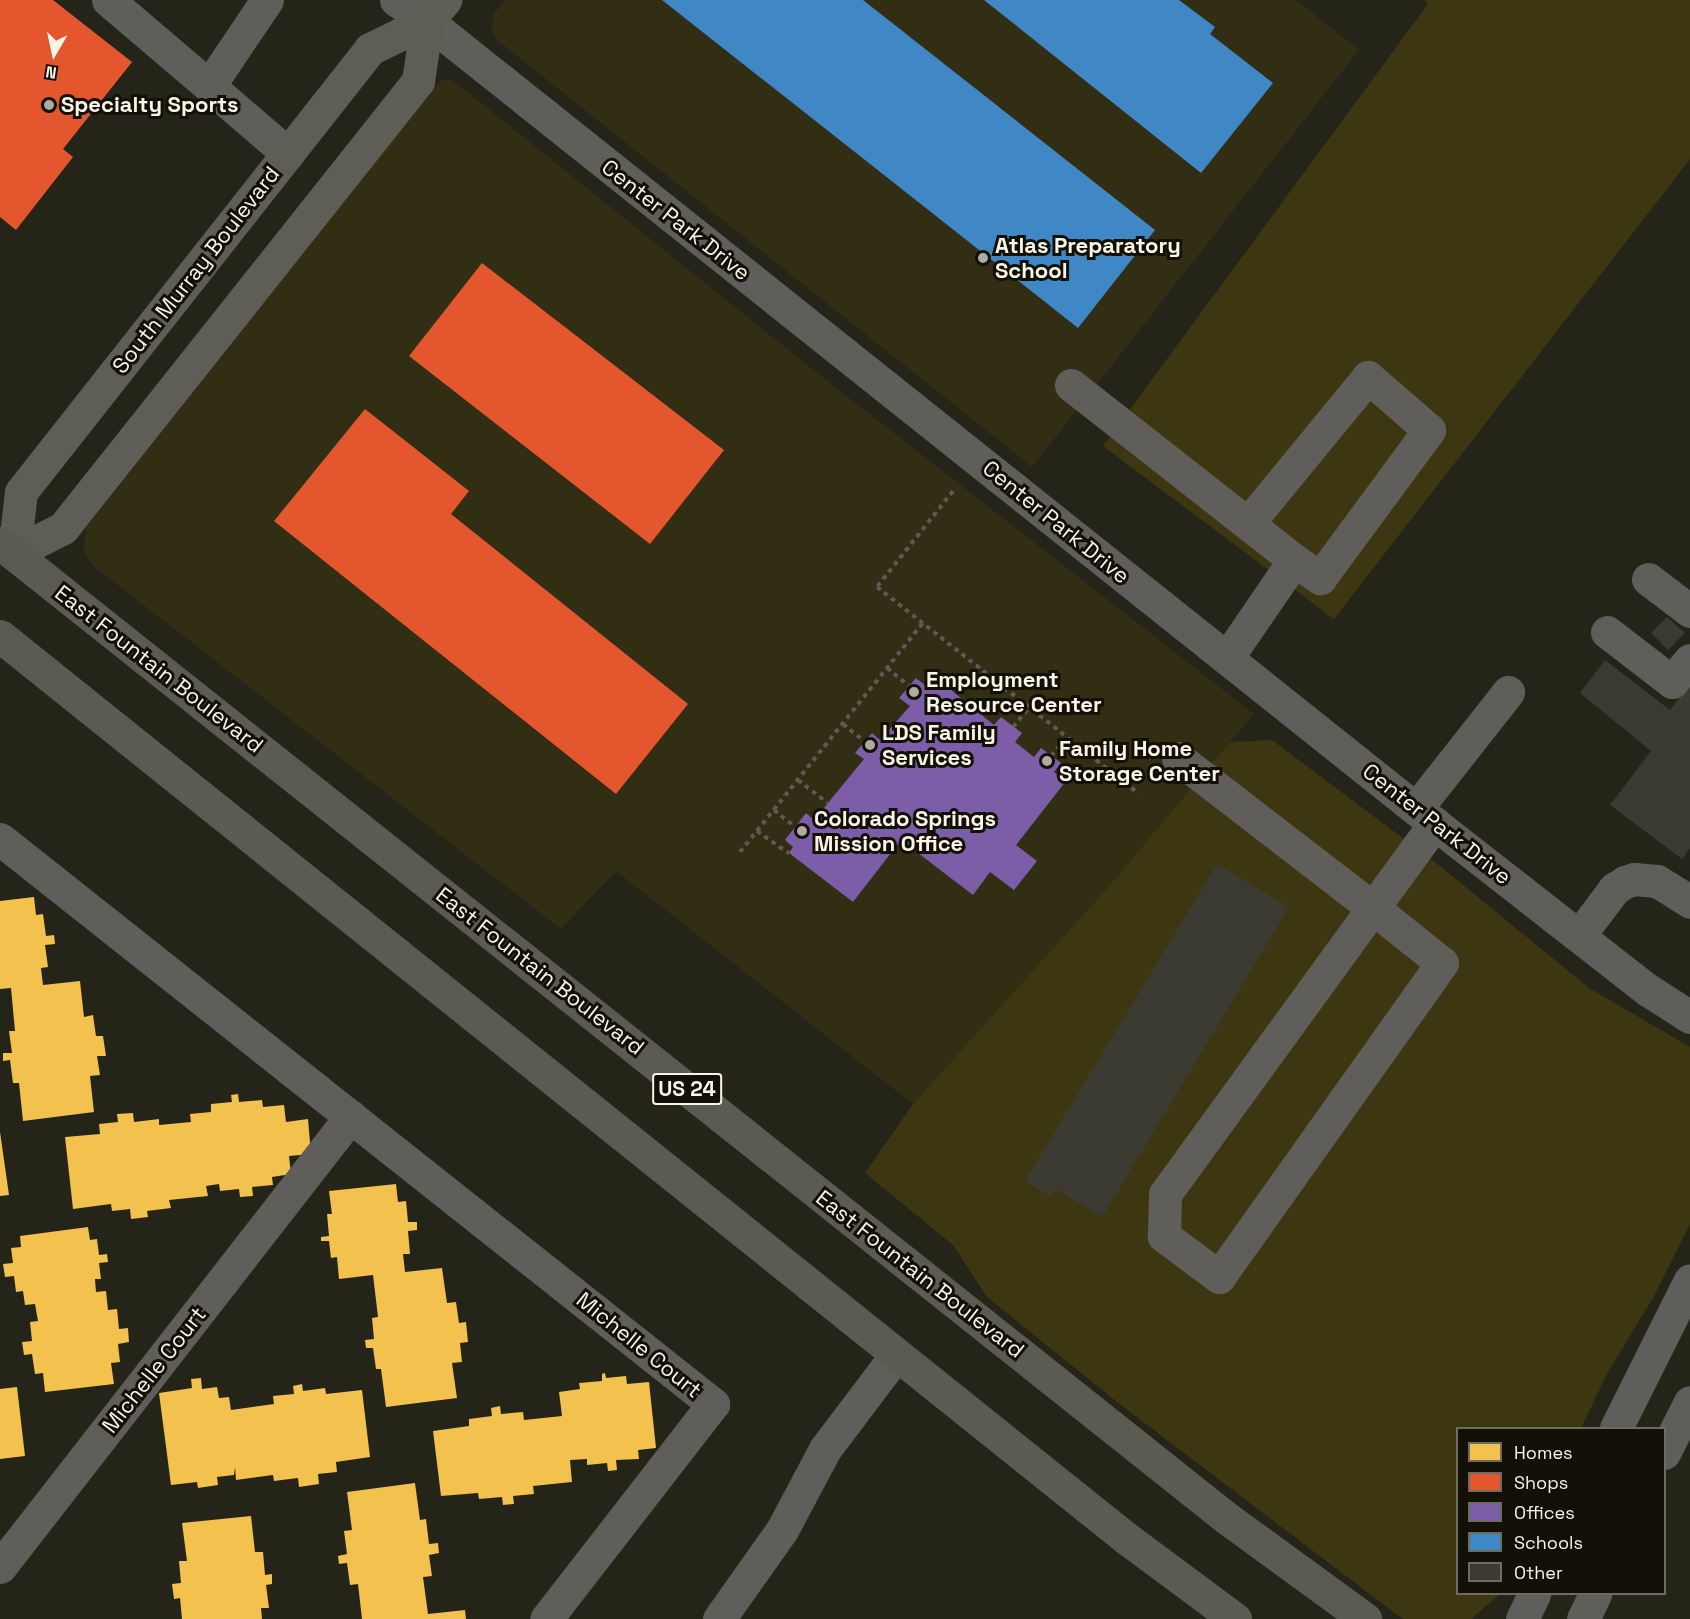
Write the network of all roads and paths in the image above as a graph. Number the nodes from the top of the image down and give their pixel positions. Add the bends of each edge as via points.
1 (108, 0) edge
2 (267, 0) edge
3 (396, 0) edge
4 (436, 10) edge
5 (209, 86) junction
6 (288, 154) junction
7 (1071, 385) dead end
8 (953, 491) dead end
9 (1248, 523) junction
10 (5, 555) edge
11 (1307, 569) junction
12 (1648, 579) dead end
13 (1690, 611) edge
14 (923, 623) junction
15 (1607, 632) dead end
16 (0, 636) edge
17 (1227, 658) junction
18 (1690, 660) edge
19 (887, 668) junction
20 (909, 686) dead end
21 (1508, 692) dead end
22 (1030, 707) junction
23 (843, 724) junction
24 (1013, 726) dead end
25 (1068, 737) junction
26 (864, 741) dead end
27 (1051, 756) dead end
28 (1178, 759) dead end
29 (798, 780) junction
30 (1138, 793) dead end
31 (827, 803) dead end
32 (774, 810) junction
33 (1426, 816) junction
34 (795, 827) dead end
35 (757, 831) junction
36 (0, 840) edge
37 (740, 852) dead end
38 (789, 853) dead end
39 (1690, 902) edge
40 (1373, 908) junction
41 (1579, 936) junction
42 (1690, 1017) edge
43 (351, 1116) junction
44 (1690, 1280) edge
45 (896, 1355) junction
46 (1690, 1402) edge
47 (1616, 1427) edge
48 (1666, 1451) edge
49 (0, 1567) edge
50 (1533, 1595) edge
51 (1594, 1595) edge
52 (546, 1619) edge
53 (719, 1619) edge
54 (1235, 1619) edge
55 (1365, 1619) edge
56 (1522, 1619) edge
57 (1583, 1619) edge

1 - 5 street
2 - 5 street
3 - 4 street, Center Park Drive
4 - 6 main road, South Murray Boulevard via 370,49
4 - 10 main road via 418,81 63,528
4 - 17 street, Center Park Drive
5 - 6 street
6 - 10 main road, South Murray Boulevard via 21,492
7 - 9 street
8 - 14 path via 877,587
9 - 11 street
9 - 11 street via 1368,377 1429,430
10 - 55 highway, East Fountain Boulevard / US 24 via 1228,1519
11 - 17 street
12 - 13 street
14 - 19 path
14 - 22 path
15 - 18 street via 1672,682
16 - 45 highway
17 - 33 street, Center Park Drive
19 - 20 path
19 - 23 path
21 - 33 street
22 - 24 path
22 - 25 path
23 - 26 path
23 - 29 path
25 - 27 path
25 - 30 path
28 - 40 street
29 - 31 path
29 - 32 path
32 - 34 path
32 - 35 path
33 - 40 street
33 - 41 street, Center Park Drive
35 - 37 path
35 - 38 path
36 - 43 street, Michelle Court
39 - 41 street via 1657,881 1634,879 1614,889
40 - 40 street via 1165,1194 1164,1236 1219,1277 1442,963
41 - 42 street, Center Park Drive
43 - 49 street, Michelle Court
43 - 52 street, Michelle Court via 714,1404
44 - 47 street
45 - 53 street via 825,1449 782,1530
45 - 54 highway via 1126,1538
46 - 48 street
50 - 56 street
51 - 57 street

